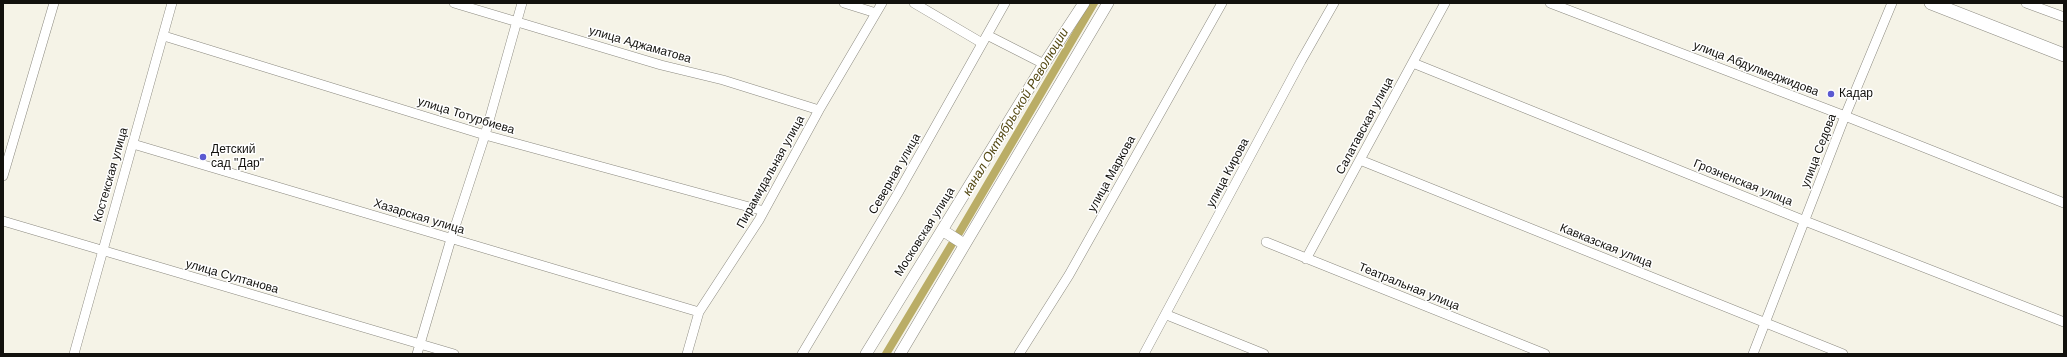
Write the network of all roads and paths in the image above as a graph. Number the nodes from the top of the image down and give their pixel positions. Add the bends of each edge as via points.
1 (54, 3) edge
2 (172, 3) edge
3 (454, 3) edge
4 (522, 3) edge
5 (844, 3) edge
6 (882, 3) edge
7 (914, 3) edge
8 (1005, 3) edge
9 (1084, 3) edge
10 (1108, 3) edge
11 (1222, 3) edge
12 (1334, 3) edge
13 (1445, 3) edge
14 (1550, 3) edge
15 (1892, 3) edge
16 (1931, 3) edge
17 (1946, 3) edge
18 (2026, 3) edge
19 (1574, 7) edge
20 (876, 13) junction
21 (2064, 17) edge
22 (517, 22) junction
23 (164, 36) junction
24 (985, 39) junction
25 (2064, 48) edge
26 (2064, 54) edge
27 (1413, 63) junction
28 (1044, 64) junction
29 (819, 110) junction
30 (1845, 116) junction
31 (485, 135) junction
32 (133, 144) junction
33 (1360, 160) junction
34 (3, 176) edge
35 (2064, 203) edge
36 (764, 211) junction
37 (3, 221) edge
38 (1805, 221) junction
39 (942, 230) junction
40 (451, 239) junction
41 (1266, 242) dead end
42 (964, 244) junction
43 (102, 251) junction
44 (1306, 259) junction
45 (699, 312) junction
46 (1167, 315) junction
47 (2064, 322) edge
48 (1766, 323) junction
49 (420, 344) junction
50 (74, 354) edge
51 (417, 354) edge
52 (454, 354) edge
53 (686, 354) edge
54 (802, 354) edge
55 (866, 354) edge
56 (900, 354) edge
57 (1019, 354) edge
58 (1144, 354) edge
59 (1264, 354) edge
60 (1544, 354) edge
61 (1753, 354) edge
62 (1844, 354) edge

1 - 34 street
2 - 23 street, Костекская улица
3 - 22 street, улица Аджаматова
4 - 22 street
5 - 20 street
6 - 20 street, Пирамидальная улица
7 - 24 street
8 - 24 street, Северная улица
9 - 28 main road, Московская улица
10 - 42 main road
11 - 57 street, улица Маркова via 1069,275
12 - 46 street, улица Кирова
13 - 27 street, Салатавская улица
14 - 19 street, улица Абдулмеджидова
15 - 30 street, улица Седова
16 - 26 highway
17 - 25 highway
18 - 21 street
19 - 30 street, улица Абдулмеджидова
20 - 29 street, Пирамидальная улица
22 - 29 street, улица Аджаматова
22 - 31 street
23 - 31 street, улица Тотурбиева
23 - 32 street, Костекская улица
24 - 28 street
24 - 54 street, Северная улица via 898,193
27 - 33 street, Салатавская улица
27 - 38 street, Грозненская улица
28 - 39 main road, Московская улица
29 - 36 street, Пирамидальная улица
30 - 35 street, улица Абдулмеджидова
30 - 38 street, улица Седова
31 - 36 street, улица Тотурбиева
31 - 40 street
32 - 40 street, Хазарская улица
32 - 43 street, Костекская улица
33 - 44 street, Салатавская улица
33 - 48 street, Кавказская улица
36 - 45 street, Пирамидальная улица
37 - 43 street, улица Султанова
38 - 47 street, Грозненская улица
38 - 48 street, улица Седова
39 - 42 main road
39 - 55 main road, Московская улица
40 - 45 street, Хазарская улица
40 - 49 street
41 - 44 street, Театральная улица
42 - 56 main road
43 - 49 street, улица Султанова
43 - 50 street, Костекская улица
44 - 60 street, Театральная улица
45 - 53 street, Пирамидальная улица
46 - 58 street, улица Кирова
46 - 59 street
48 - 61 street, улица Седова
48 - 62 street, Кавказская улица
49 - 51 street
49 - 52 street, улица Султанова

